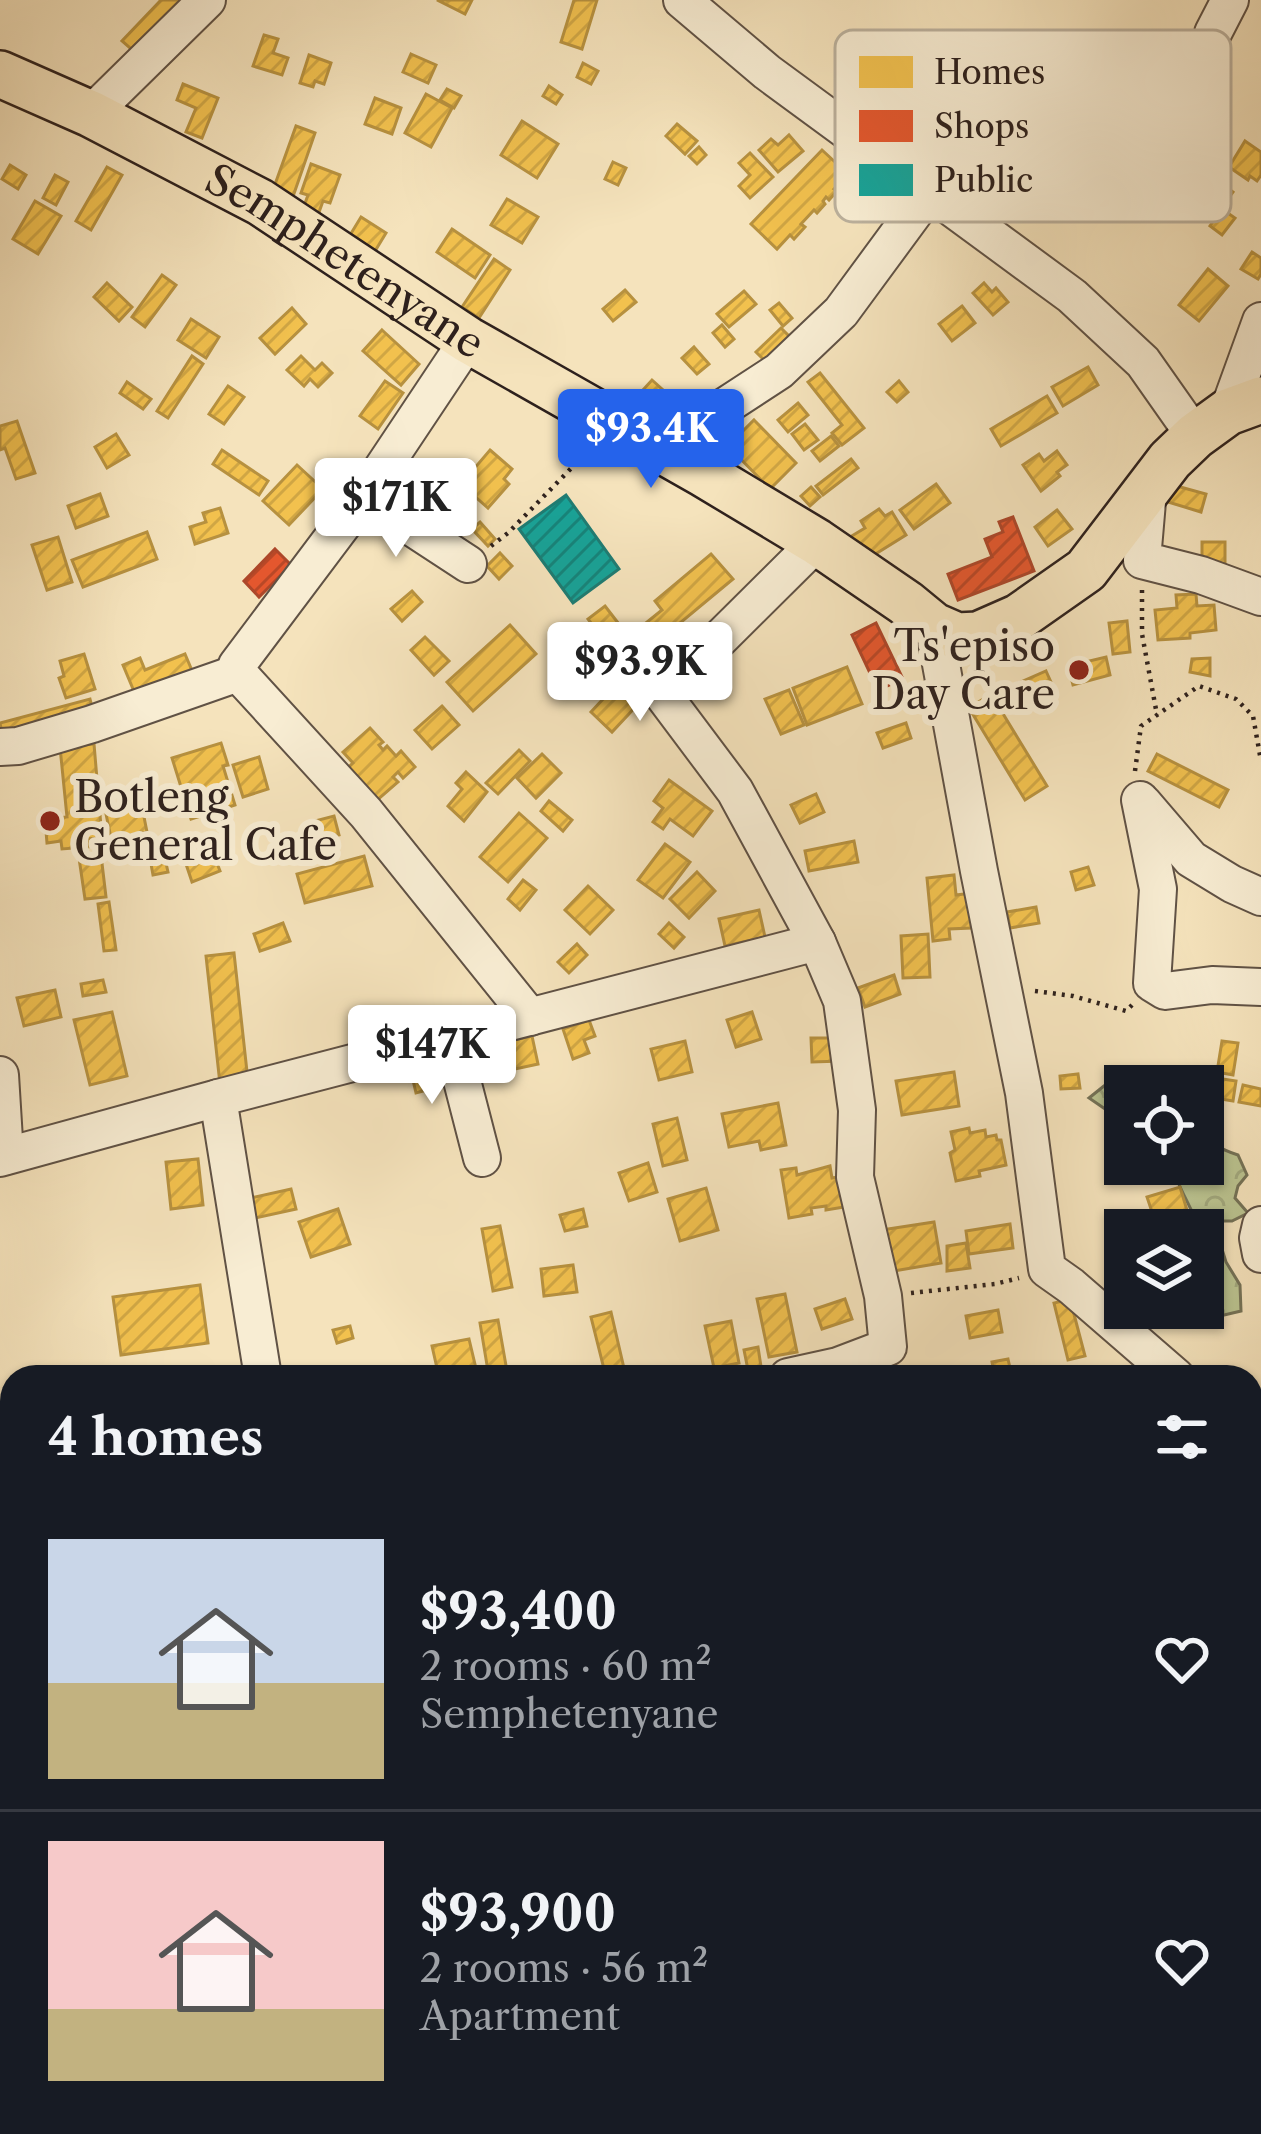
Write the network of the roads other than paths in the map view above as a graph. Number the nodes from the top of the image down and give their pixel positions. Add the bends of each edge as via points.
1 (207, 0) edge
2 (682, 0) edge
3 (1230, 0) edge
4 (717, 13) edge
5 (1215, 30) edge
6 (0, 74) edge
7 (91, 114) junction
8 (835, 122) edge
9 (908, 222) edge
10 (973, 222) edge
11 (1261, 321) edge
12 (468, 340) junction
13 (1228, 416) edge
14 (675, 458) junction
15 (1148, 490) junction
16 (364, 496) junction
17 (817, 542) junction
18 (468, 564) road end
19 (1261, 597) edge
20 (934, 626) junction
21 (238, 673) junction
22 (0, 747) edge
23 (1261, 897) edge
24 (817, 942) junction
25 (1261, 987) edge
26 (530, 1017) junction
27 (451, 1038) junction
28 (0, 1075) edge
29 (218, 1098) junction
30 (3, 1157) edge
31 (482, 1158) dead end
32 (1261, 1226) edge
33 (1261, 1254) edge
34 (891, 1362) edge
35 (261, 1365) edge
36 (851, 1365) edge
37 (1163, 1365) edge

1 - 7 street
2 - 4 street
3 - 5 street
4 - 8 street via 766,72
6 - 7 main road, Semphetenyane
7 - 12 main road, Semphetenyane via 260,202
9 - 14 street via 841,312 779,371 710,416
10 - 13 street via 1143,362
11 - 13 street
12 - 14 main road, Semphetenyane
12 - 16 street
13 - 15 main road via 1171,460
14 - 17 main road, Semphetenyane
15 - 19 street via 1142,560
15 - 20 main road via 1086,571 1038,605 978,635
16 - 18 street
16 - 21 street
17 - 20 main road, Semphetenyane
17 - 24 street via 663,695 735,791
20 - 37 street via 1024,1093 1047,1269
21 - 22 street
21 - 26 street via 366,813
23 - 25 street via 1191,859 1140,800 1158,890 1152,983 1165,991
24 - 26 street
24 - 34 street via 842,1001 857,1110 855,1177
26 - 27 street
27 - 29 street
27 - 31 street
28 - 30 street
29 - 30 street
29 - 35 street
32 - 33 street
34 - 36 street

